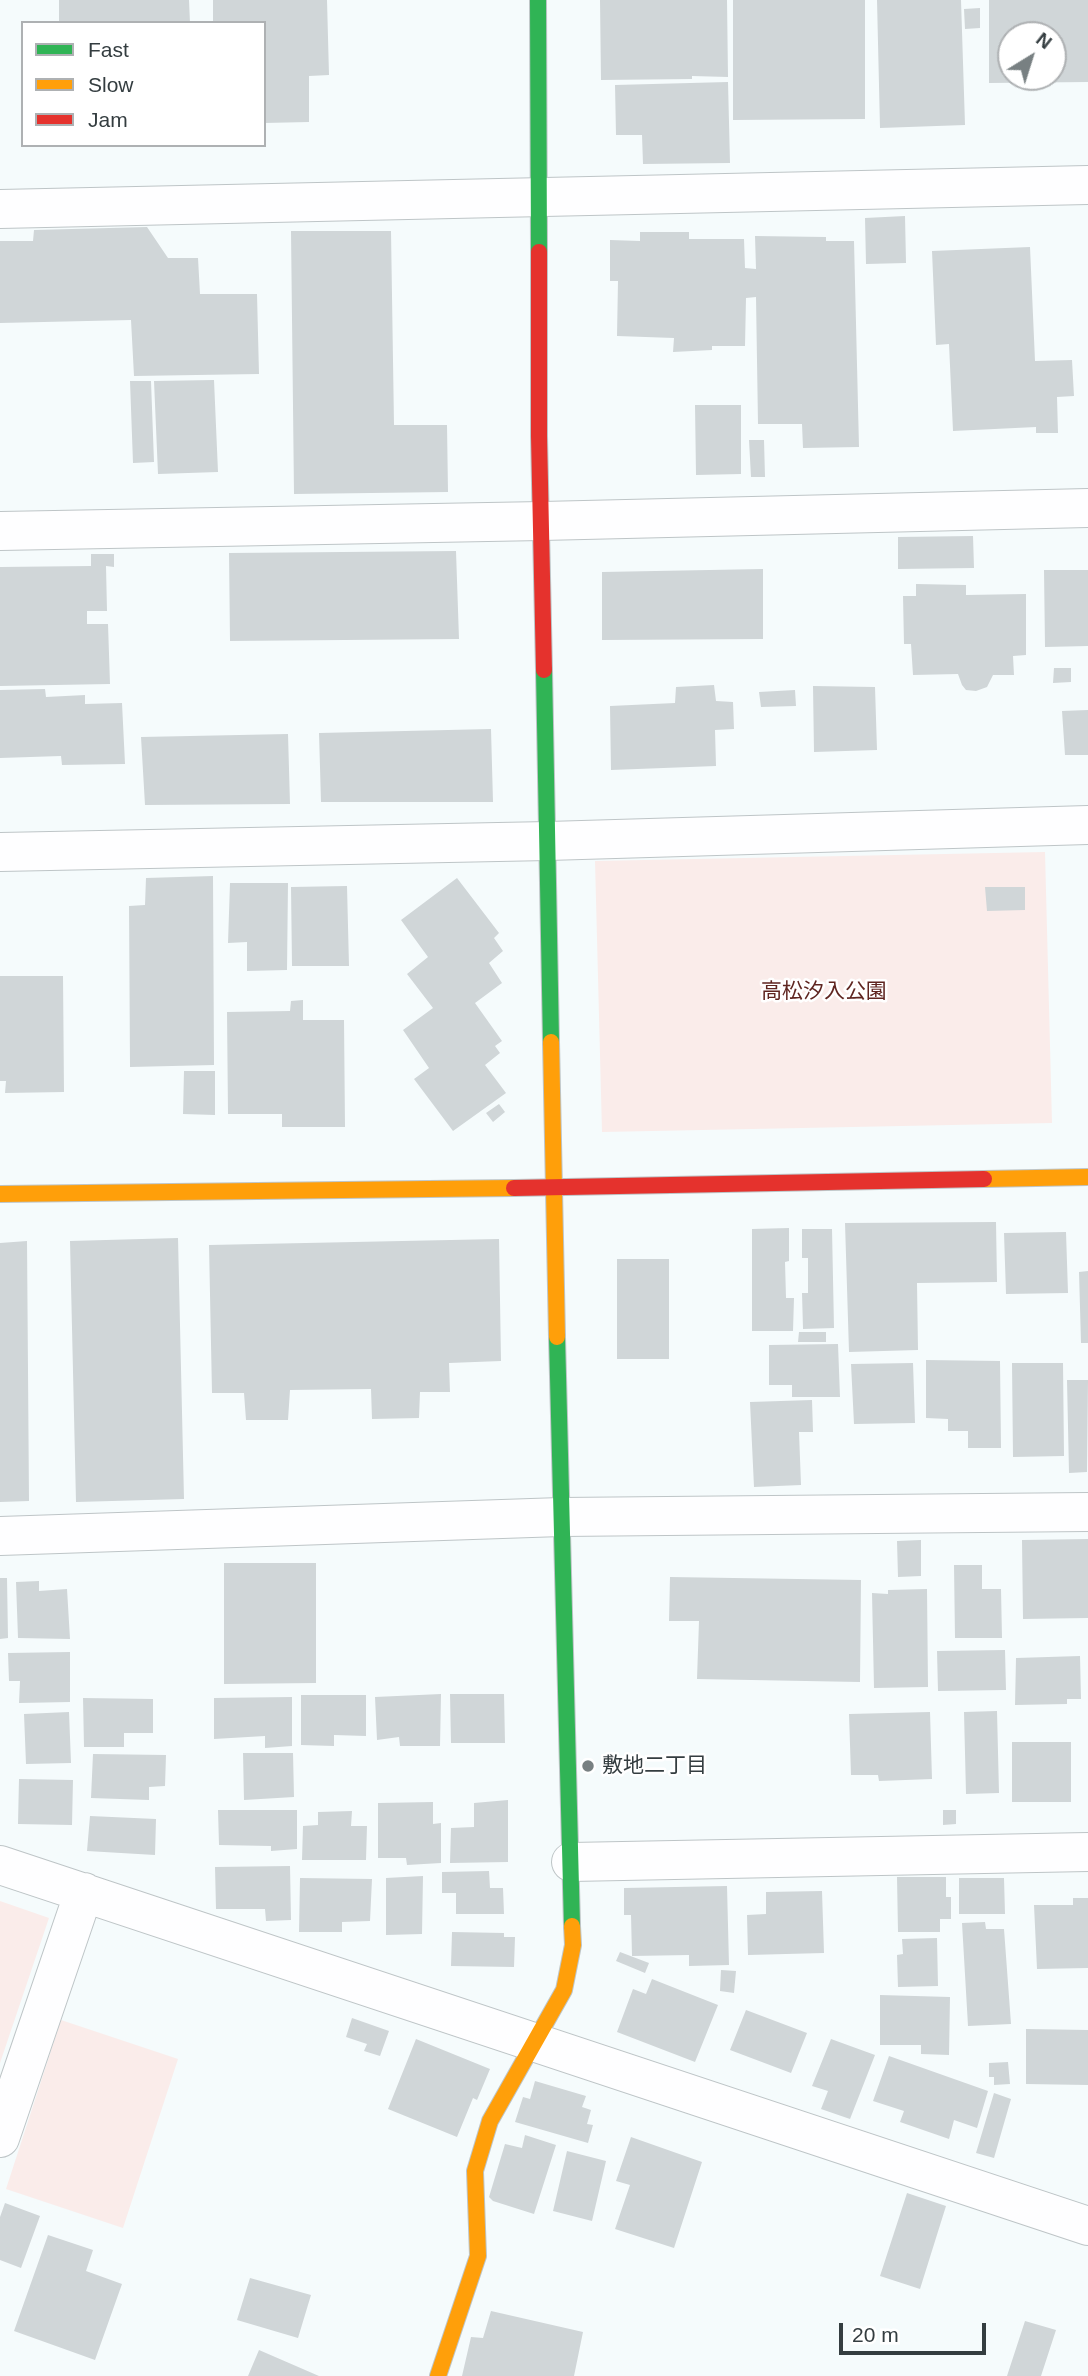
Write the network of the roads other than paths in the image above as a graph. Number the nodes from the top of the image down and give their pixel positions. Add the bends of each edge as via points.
1 (538, 0) edge
2 (1088, 185) edge
3 (538, 196) junction
4 (0, 209) edge
5 (1088, 508) edge
6 (542, 522) junction
7 (0, 531) edge
8 (1088, 825) edge
9 (548, 841) junction
10 (0, 852) edge
11 (1088, 1177) edge
12 (555, 1188) junction
13 (0, 1194) edge
14 (1088, 1512) edge
15 (561, 1517) junction
16 (0, 1536) edge
17 (1088, 1852) edge
18 (571, 1862) junction
19 (0, 1865) edge
20 (84, 1892) junction
21 (535, 2043) junction
22 (0, 2138) edge
23 (1088, 2226) edge
24 (438, 2376) edge

1 - 3 street
2 - 3 street
3 - 4 street
3 - 6 street
5 - 6 street
6 - 7 street
6 - 9 street
8 - 9 street
9 - 10 street
9 - 12 street
11 - 12 street
12 - 13 street
12 - 15 street
14 - 15 street
15 - 16 street
15 - 18 street
17 - 18 street
18 - 21 street via 573,1945 564,1990
19 - 20 street
20 - 21 street
20 - 22 street
21 - 23 street
21 - 24 street via 490,2121 475,2171 478,2256

